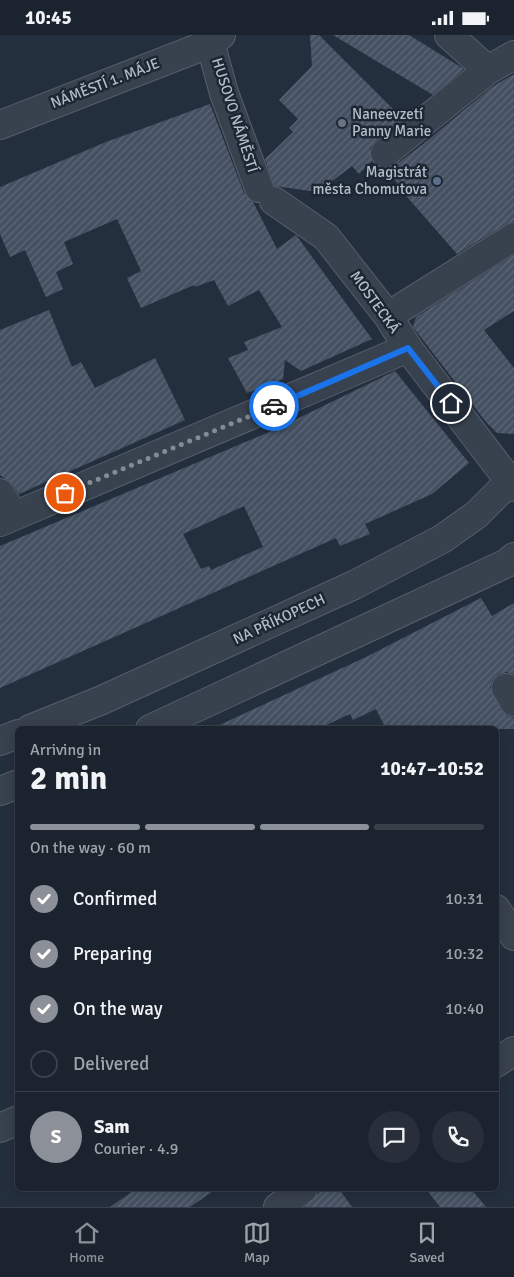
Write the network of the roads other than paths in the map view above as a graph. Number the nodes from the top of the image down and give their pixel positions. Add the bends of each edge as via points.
1 (449, 35) edge
2 (213, 38) edge
3 (514, 55) edge
4 (488, 70) junction
5 (0, 125) edge
6 (386, 153) dead end
7 (326, 237) joint
8 (514, 237) edge
9 (388, 316) junction
10 (408, 348) junction
11 (513, 481) edge
12 (5, 511) edge
13 (514, 557) edge
14 (202, 718) edge
15 (37, 726) edge
16 (164, 726) edge
17 (15, 735) edge
18 (0, 741) edge
19 (15, 785) edge
20 (0, 791) edge
21 (499, 914) edge
22 (514, 936) edge
23 (514, 1051) edge
24 (499, 1061) edge
25 (15, 1122) edge
26 (0, 1128) edge
27 (300, 1191) edge
28 (278, 1207) edge

1 - 4 street
2 - 5 street, NÁMĚSTÍ 1. MÁJE
2 - 7 street, HUSOVO NÁMĚSTÍ via 224,93 266,194
3 - 4 street
4 - 6 street
7 - 9 street, MOSTECKÁ
8 - 9 street
9 - 10 street, MOSTECKÁ
10 - 11 street, MOSTECKÁ
10 - 12 street
11 - 15 street, NA PŘÍKOPECH via 476,515 442,539 354,585 102,700
13 - 14 street
14 - 16 street
17 - 18 street
19 - 20 street
21 - 22 street
23 - 24 street
25 - 26 street
27 - 28 street

